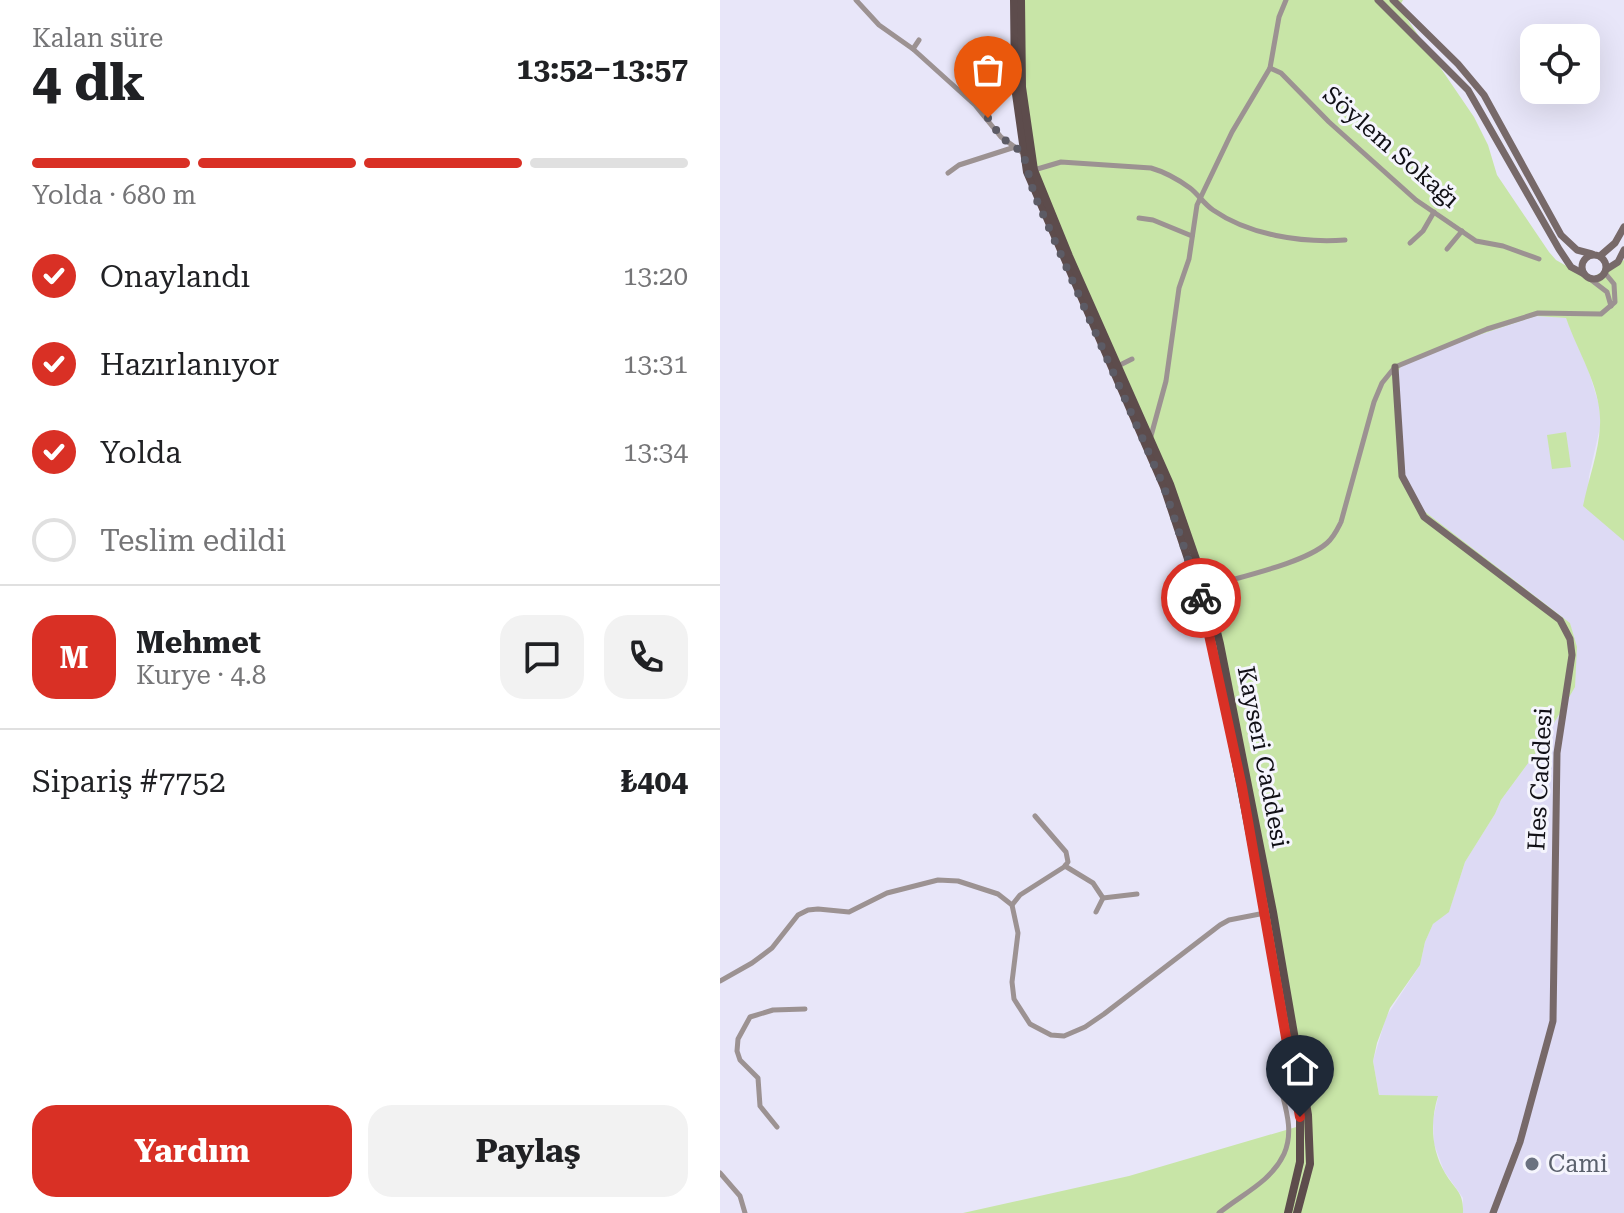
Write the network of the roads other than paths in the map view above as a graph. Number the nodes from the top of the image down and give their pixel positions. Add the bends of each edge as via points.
1 (856, 0) edge
2 (1014, 0) edge
3 (1021, 0) edge
4 (1286, 0) edge
5 (1378, 0) edge
6 (1393, 0) edge
7 (919, 40) dead end
8 (913, 49) junction
9 (1270, 68) junction
10 (1022, 149) junction
11 (1034, 170) junction
12 (948, 173) dead end
13 (1200, 200) junction
14 (1434, 212) junction
15 (1139, 218) dead end
16 (1624, 227) edge
17 (1462, 231) junction
18 (1192, 236) junction
19 (1345, 240) dead end
20 (1410, 243) dead end
21 (1447, 249) dead end
22 (1624, 250) edge
23 (1596, 255) junction
24 (1539, 259) dead end
25 (1606, 271) junction
26 (1587, 276) junction
27 (1611, 307) junction
28 (1132, 359) dead end
29 (1118, 366) junction
30 (1395, 367) junction
31 (1150, 437) junction
32 (1206, 588) junction
33 (1035, 816) dead end
34 (1065, 866) junction
35 (1137, 894) dead end
36 (1103, 898) junction
37 (1012, 905) junction
38 (1096, 912) dead end
39 (1269, 912) junction
40 (720, 981) edge
41 (805, 1009) dead end
42 (1288, 1044) junction
43 (777, 1127) dead end
44 (720, 1173) edge
45 (745, 1213) edge
46 (1219, 1213) edge
47 (1288, 1213) edge
48 (1297, 1213) edge
49 (1493, 1213) edge

1 - 8 street
2 - 10 main road
3 - 10 main road
4 - 9 street
5 - 26 street via 1468,90 1559,249 1571,267
6 - 23 street via 1484,95 1561,235 1577,250
7 - 8 street
8 - 10 street via 975,105 1001,137
9 - 13 street
9 - 14 street, Söylem Sokağı
10 - 11 main road, Kayseri Caddesi
10 - 12 street via 959,165
10 - 39 main road, Kayseri Caddesi via 1034,194 1183,538 1219,675
11 - 13 street via 1061,162 1151,168 1193,190
11 - 29 main road, Kayseri Caddesi
13 - 18 street
13 - 19 street via 1249,227 1300,240
14 - 17 street, Söylem Sokağı
14 - 20 street
15 - 18 street
16 - 23 street via 1615,243
17 - 21 street
17 - 24 street, Söylem Sokağı via 1476,241
18 - 31 street via 1163,395
22 - 25 street
23 - 25 street via 1606,261
23 - 26 street via 1583,262
25 - 26 street via 1599,278
25 - 27 street via 1616,294
26 - 27 street via 1607,292
27 - 30 street via 1594,315 1538,313
28 - 29 street
29 - 31 main road, Kayseri Caddesi
30 - 32 street via 1374,402 1335,534 1297,559
30 - 49 street, Hes Caddesi via 1402,476 1412,498 1424,517 1560,620 1572,655 1557,753 1553,1021 1520,1142
31 - 32 main road, Kayseri Caddesi
32 - 39 main road, Kayseri Caddesi via 1238,729
33 - 34 street via 1066,852
34 - 36 street via 1093,883
34 - 37 street
35 - 36 street
36 - 38 street
37 - 39 street via 1018,933 1014,999 1030,1024 1064,1036 1085,1027 1220,925
37 - 40 street via 998,894 938,880 887,893 849,912 808,910 772,948
39 - 42 main road, Kayseri Caddesi
39 - 48 main road, Kayseri Caddesi via 1310,1133 1310,1164
41 - 43 street via 750,1017 737,1042 740,1060 759,1081 761,1108
42 - 46 street via 1276,1068 1289,1119 1283,1156 1260,1184
42 - 47 main road, Kayseri Caddesi via 1301,1134 1299,1176
44 - 45 street via 740,1196

